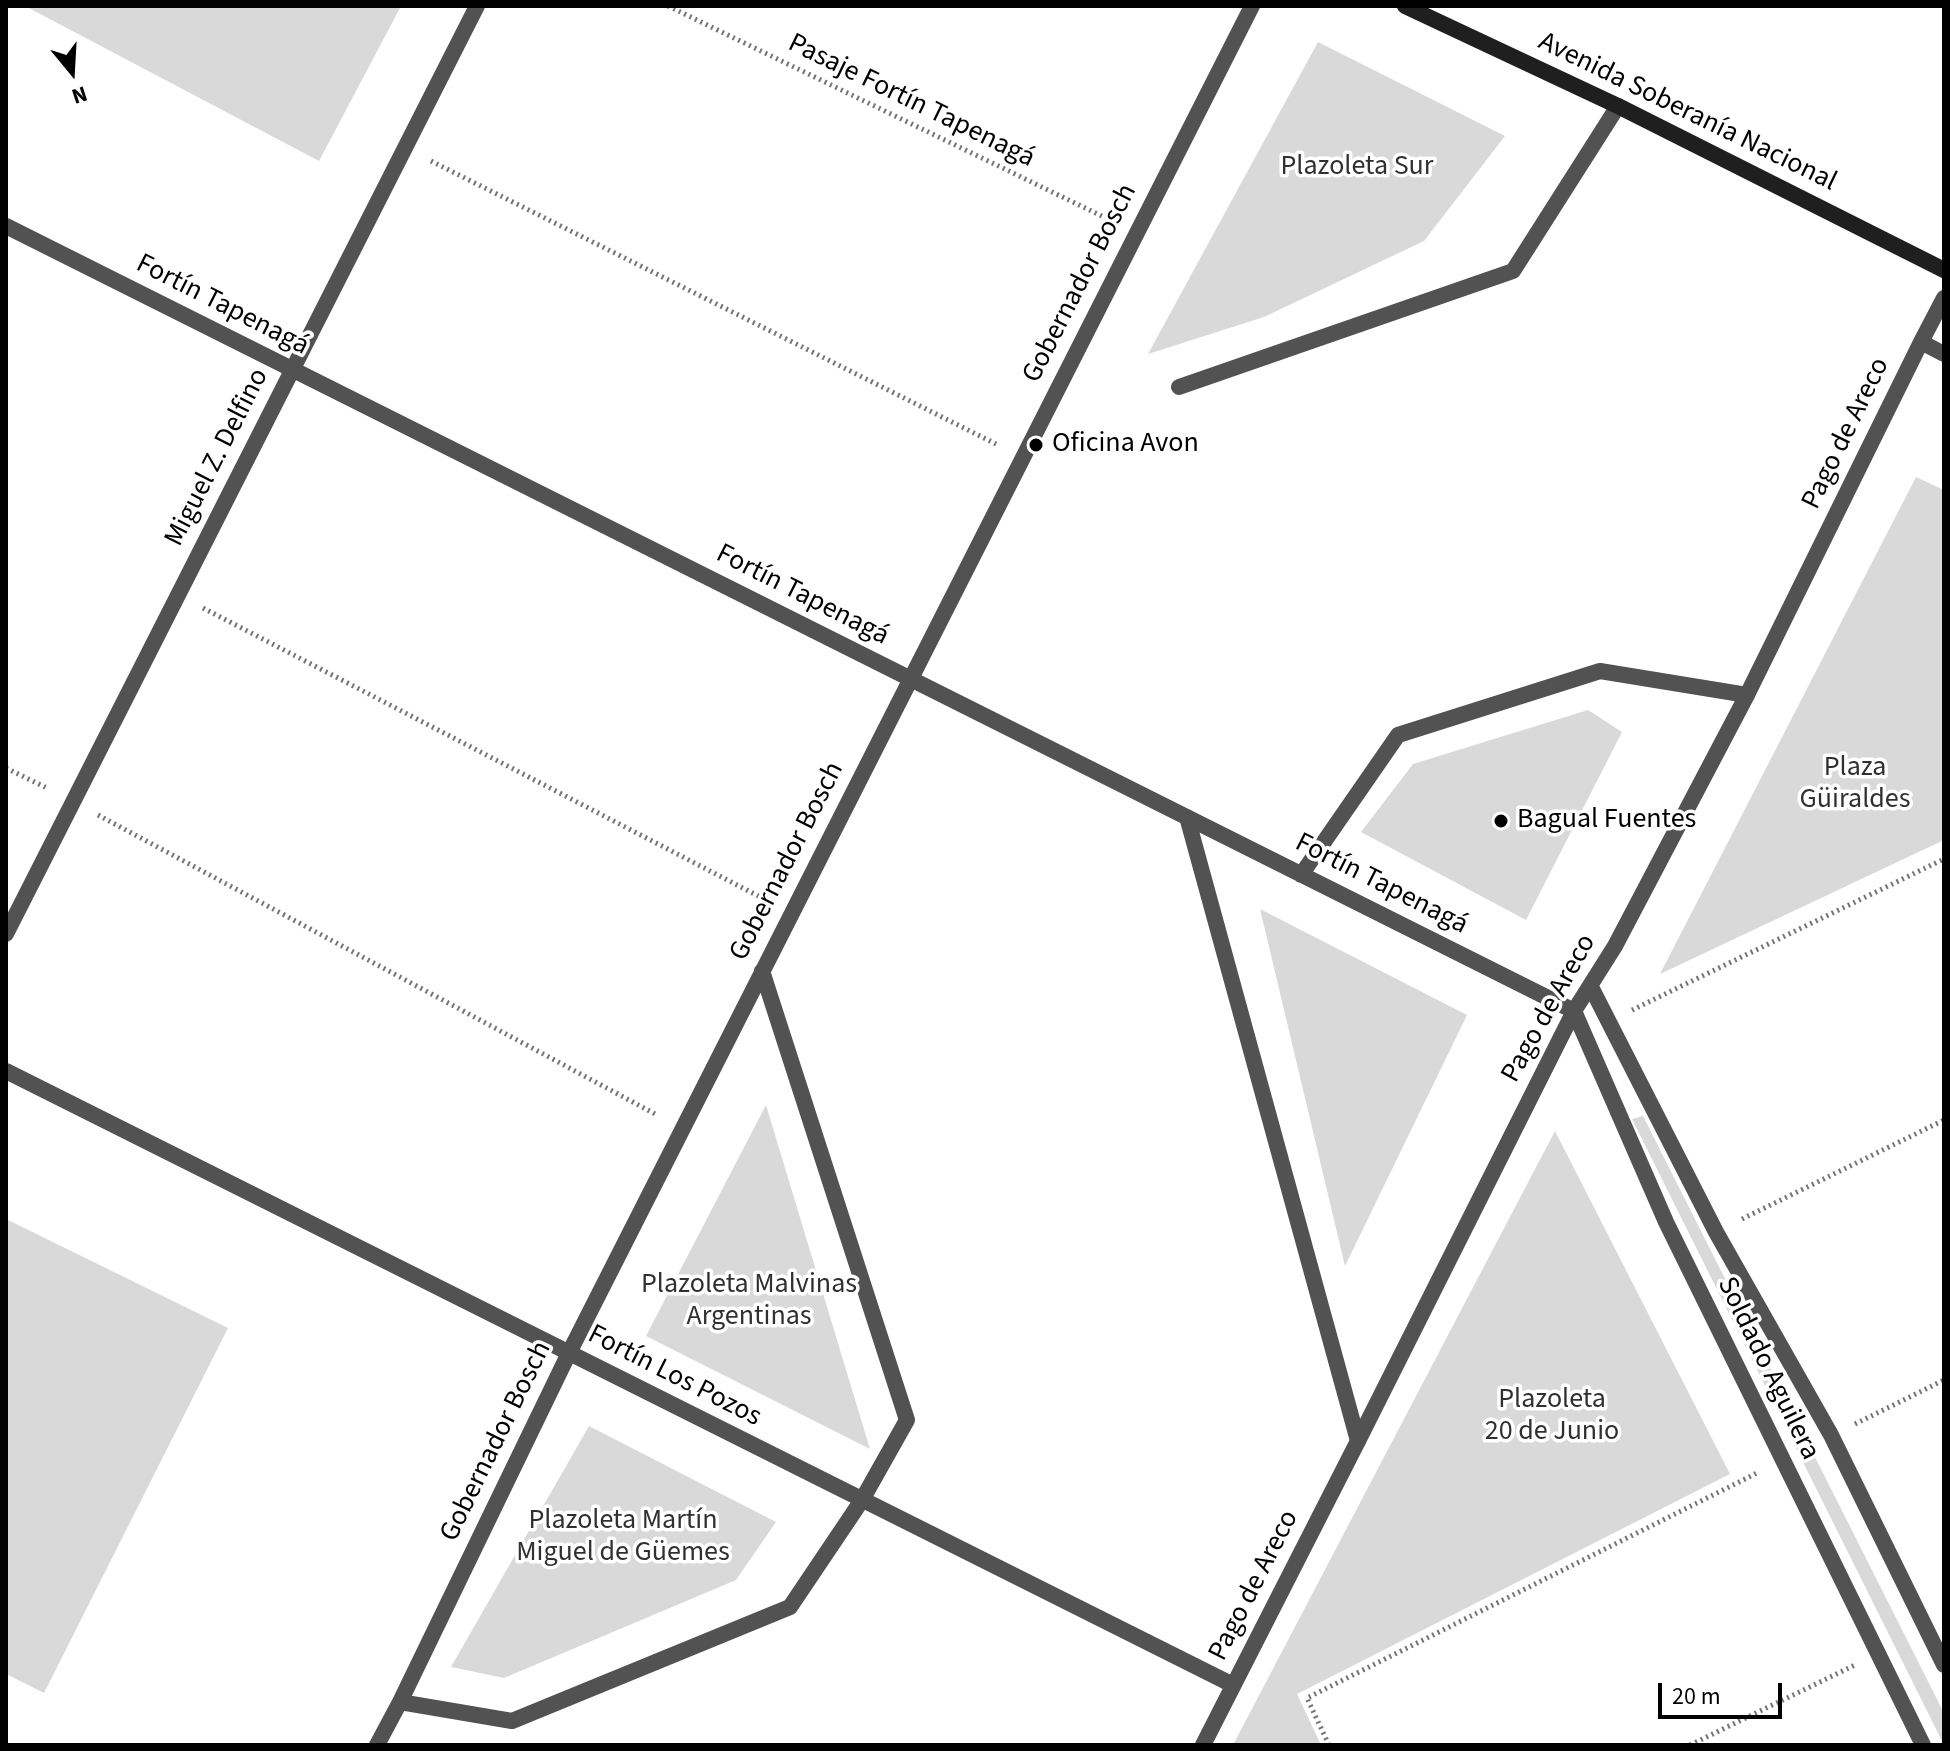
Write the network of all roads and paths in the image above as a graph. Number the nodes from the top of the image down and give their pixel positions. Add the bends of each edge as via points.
1 (477, 6) edge
2 (668, 6) edge
3 (1252, 6) edge
4 (1405, 6) edge
5 (1618, 106) junction
6 (405, 148) junction
7 (6, 226) edge
8 (1136, 233) junction
9 (1944, 270) edge
10 (1944, 298) edge
11 (1921, 342) junction
12 (1944, 354) edge
13 (293, 370) junction
14 (1179, 387) dead end
15 (1023, 458) junction
16 (178, 595) junction
17 (910, 679) junction
18 (1747, 695) junction
19 (6, 768) edge
20 (73, 802) junction
21 (1187, 817) junction
22 (1944, 859) edge
23 (1301, 875) junction
24 (791, 914) junction
25 (6, 934) edge
26 (762, 971) junction
27 (1591, 987) junction
28 (1574, 1011) junction
29 (1608, 1022) junction
30 (6, 1071) edge
31 (1944, 1120) edge
32 (683, 1128) junction
33 (1716, 1232) junction
34 (569, 1353) junction
35 (1944, 1380) edge
36 (1831, 1435) junction
37 (1358, 1441) junction
38 (1783, 1460) junction
39 (862, 1500) junction
40 (1878, 1653) junction
41 (1944, 1665) edge
42 (1233, 1685) junction
43 (400, 1702) junction
44 (377, 1745) edge
45 (1203, 1745) edge
46 (1329, 1745) edge
47 (1690, 1745) edge
48 (1923, 1745) edge

1 - 6 street, Miguel Z. Delfino
2 - 8 path, Pasaje Fortín Tapenagá
3 - 8 street, Gobernador Bosch
4 - 5 main road, Avenida Soberanía Nacional
5 - 9 main road, Avenida Soberanía Nacional
5 - 14 street via 1513,271
6 - 13 street, Miguel Z. Delfino
6 - 15 path
7 - 13 street, Fortín Tapenagá
8 - 15 street, Gobernador Bosch
10 - 11 street, Pago de Areco
11 - 12 street
11 - 18 street, Pago de Areco
13 - 16 street, Miguel Z. Delfino
13 - 17 street, Fortín Tapenagá
15 - 17 street, Gobernador Bosch
16 - 20 street, Miguel Z. Delfino
16 - 24 path
17 - 21 street, Fortín Tapenagá
17 - 24 street, Gobernador Bosch
18 - 23 street via 1600,671 1398,735
18 - 27 street, Pago de Areco
19 - 20 path
20 - 25 street, Miguel Z. Delfino
20 - 32 path
21 - 23 street, Fortín Tapenagá
21 - 37 street
22 - 29 path
23 - 28 street, Fortín Tapenagá
24 - 26 street, Gobernador Bosch
26 - 32 street, Gobernador Bosch
26 - 39 street via 907,1420
27 - 28 street, Pago de Areco
27 - 29 street, Soldado Aguilera
28 - 37 street, Pago de Areco
28 - 38 street, Soldado Aguilera via 1666,1222
29 - 33 street, Soldado Aguilera
30 - 34 street, Fortín Los Pozos
31 - 33 path
32 - 34 street, Gobernador Bosch
33 - 36 street, Soldado Aguilera
34 - 39 street, Fortín Los Pozos
34 - 43 street, Gobernador Bosch
35 - 36 path
36 - 41 street, Soldado Aguilera
37 - 42 street, Pago de Areco
38 - 40 street, Soldado Aguilera
38 - 46 path via 1307,1698
39 - 42 street, Fortín Los Pozos
39 - 43 street via 790,1607 512,1721
40 - 47 path
40 - 48 street, Soldado Aguilera
42 - 45 street, Pago de Areco
43 - 44 street, Gobernador Bosch

